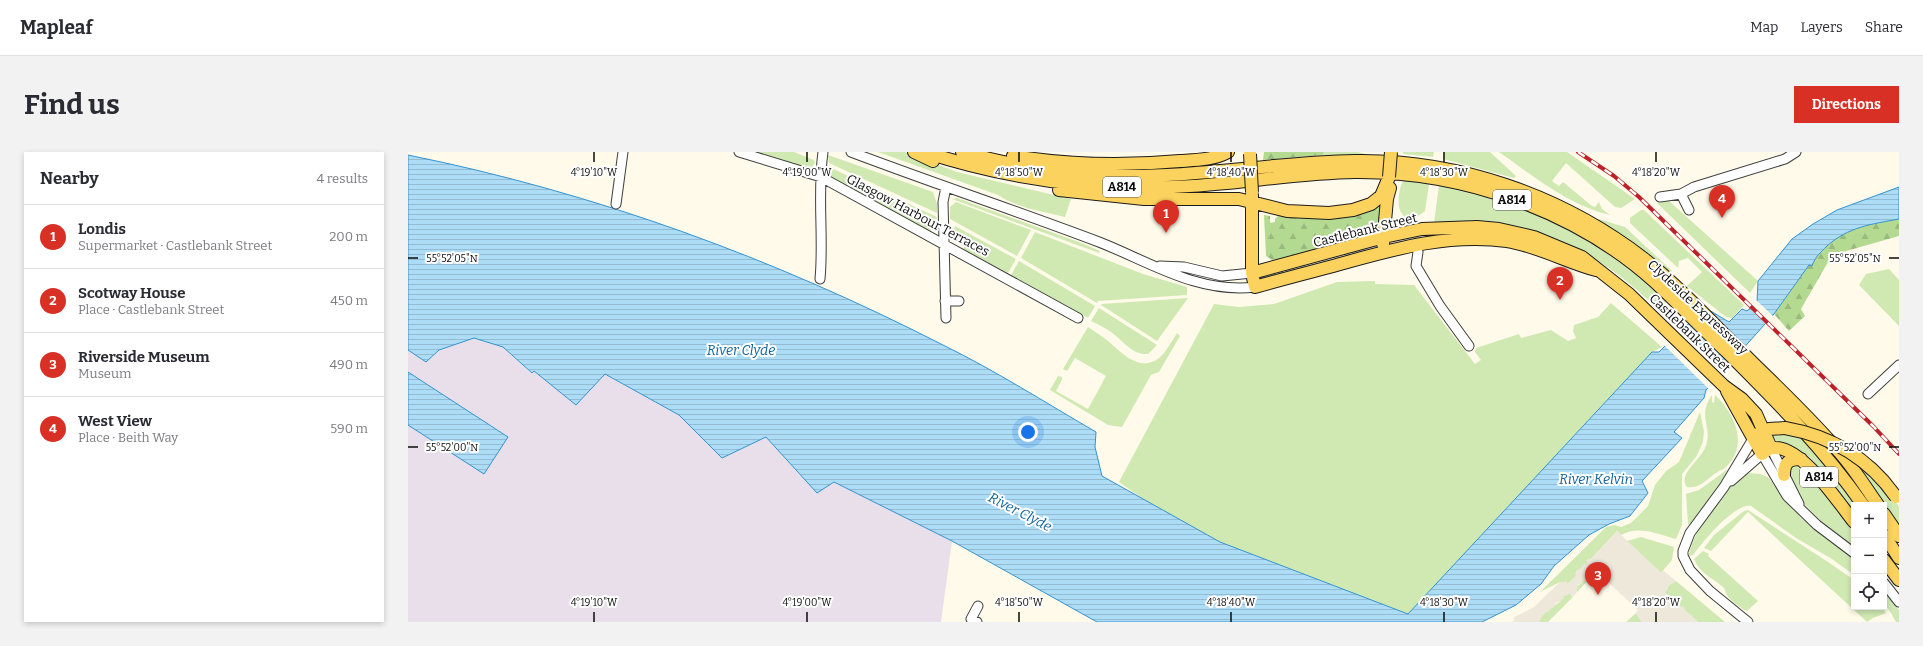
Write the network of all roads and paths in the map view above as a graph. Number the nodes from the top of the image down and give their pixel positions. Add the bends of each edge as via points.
1 (623, 152) edge
2 (739, 152) edge
3 (823, 152) edge
4 (851, 152) edge
5 (914, 152) edge
6 (925, 152) edge
7 (962, 152) edge
8 (989, 152) edge
9 (1228, 152) edge
10 (1391, 152) edge
11 (1796, 152) edge
12 (1250, 153) edge
13 (821, 177) junction
14 (1390, 182) junction
15 (946, 187) junction
16 (1682, 194) junction
17 (1252, 196) junction
18 (1660, 197) dead end
19 (616, 204) dead end
20 (1689, 210) dead end
21 (1407, 232) junction
22 (1384, 237) junction
23 (1536, 243) junction
24 (945, 244) junction
25 (1382, 252) junction
26 (1418, 252) dead end
27 (1155, 266) junction
28 (1252, 273) junction
29 (820, 279) dead end
30 (1255, 286) junction
31 (946, 301) junction
32 (959, 301) dead end
33 (946, 318) dead end
34 (1078, 318) dead end
35 (1469, 346) dead end
36 (1899, 365) edge
37 (1767, 384) junction
38 (1724, 386) junction
39 (1868, 394) dead end
40 (1765, 430) junction
41 (1767, 451) junction
42 (1801, 459) junction
43 (1784, 475) junction
44 (1724, 487) junction
45 (1897, 500) edge
46 (1861, 502) edge
47 (1876, 502) edge
48 (1803, 511) junction
49 (1851, 518) edge
50 (1887, 518) edge
51 (1899, 536) edge
52 (1886, 538) edge
53 (1851, 551) edge
54 (1899, 558) edge
55 (1887, 564) edge
56 (1899, 580) edge
57 (1887, 586) edge
58 (1899, 602) edge
59 (978, 606) dead end
60 (977, 622) edge
61 (1748, 622) edge

1 - 19 street
2 - 13 street, Glasgow Harbour Terraces
3 - 13 street
4 - 15 street, Castlebank Street
5 - 17 main road via 979,175 1071,192 1144,200
6 - 37 main road, Clydeside Expressway / A814 via 965,164 1032,178 1123,188 1175,187 1352,172 1398,174 1485,190 1523,203 1570,224 1626,260
7 - 37 main road, Clydeside Expressway / A814 via 1032,167 1109,175 1175,174 1351,161 1384,161 1480,177 1516,188 1572,213 1620,242 1676,288
8 - 9 main road via 1062,162 1135,164 1213,158
10 - 14 main road, bridge
11 - 16 street via 1785,159 1694,187
12 - 17 main road, bridge
13 - 24 street, Glasgow Harbour Terraces
13 - 29 street
14 - 17 main road via 1377,200 1353,210 1329,213 1301,213 1274,208
14 - 21 main road via 1393,220 1400,229
14 - 22 main road
15 - 24 street via 943,202
15 - 27 street, Castlebank Street via 1101,243
16 - 18 street
16 - 20 street
17 - 28 main road
21 - 22 main road, Castlebank Street
21 - 23 main road, Castlebank Street via 1446,227 1477,227 1505,230
22 - 25 main road
22 - 28 main road, Castlebank Street
23 - 25 main road, Castlebank Street via 1456,240 1420,243
23 - 38 main road, Castlebank Street via 1578,265 1598,271 1629,294
24 - 31 street
24 - 34 street, Glasgow Harbour Terraces
25 - 30 main road, Castlebank Street
26 - 35 street via 1416,266 1440,306
27 - 28 street, Castlebank Street via 1184,268 1222,276
27 - 30 street, Castlebank Street via 1174,276 1219,287
28 - 30 main road
31 - 32 street
31 - 33 street
36 - 39 street
37 - 46 main road, Clydeside Expressway / A814
37 - 47 main road, Clydeside Expressway / A814 via 1818,427 1843,455
38 - 40 main road, Castlebank Street
38 - 40 main road, Castlebank Street via 1742,399 1756,414
40 - 41 main road, Castlebank Street
40 - 44 street
40 - 45 main road, Castlebank Street, bridge via 1785,428 1824,438 1844,448 1868,464
41 - 42 main road, A814 via 1784,450
41 - 43 street
41 - 44 street
41 - 48 street via 1787,496
42 - 43 main road, A814 via 1787,462 1784,466
42 - 49 main road, A814
43 - 48 street
44 - 61 street via 1690,534 1684,545 1683,556 1690,570 1710,591
48 - 53 street via 1817,526
50 - 51 main road
52 - 54 main road
55 - 56 main road
57 - 58 street
59 - 60 street via 971,619

